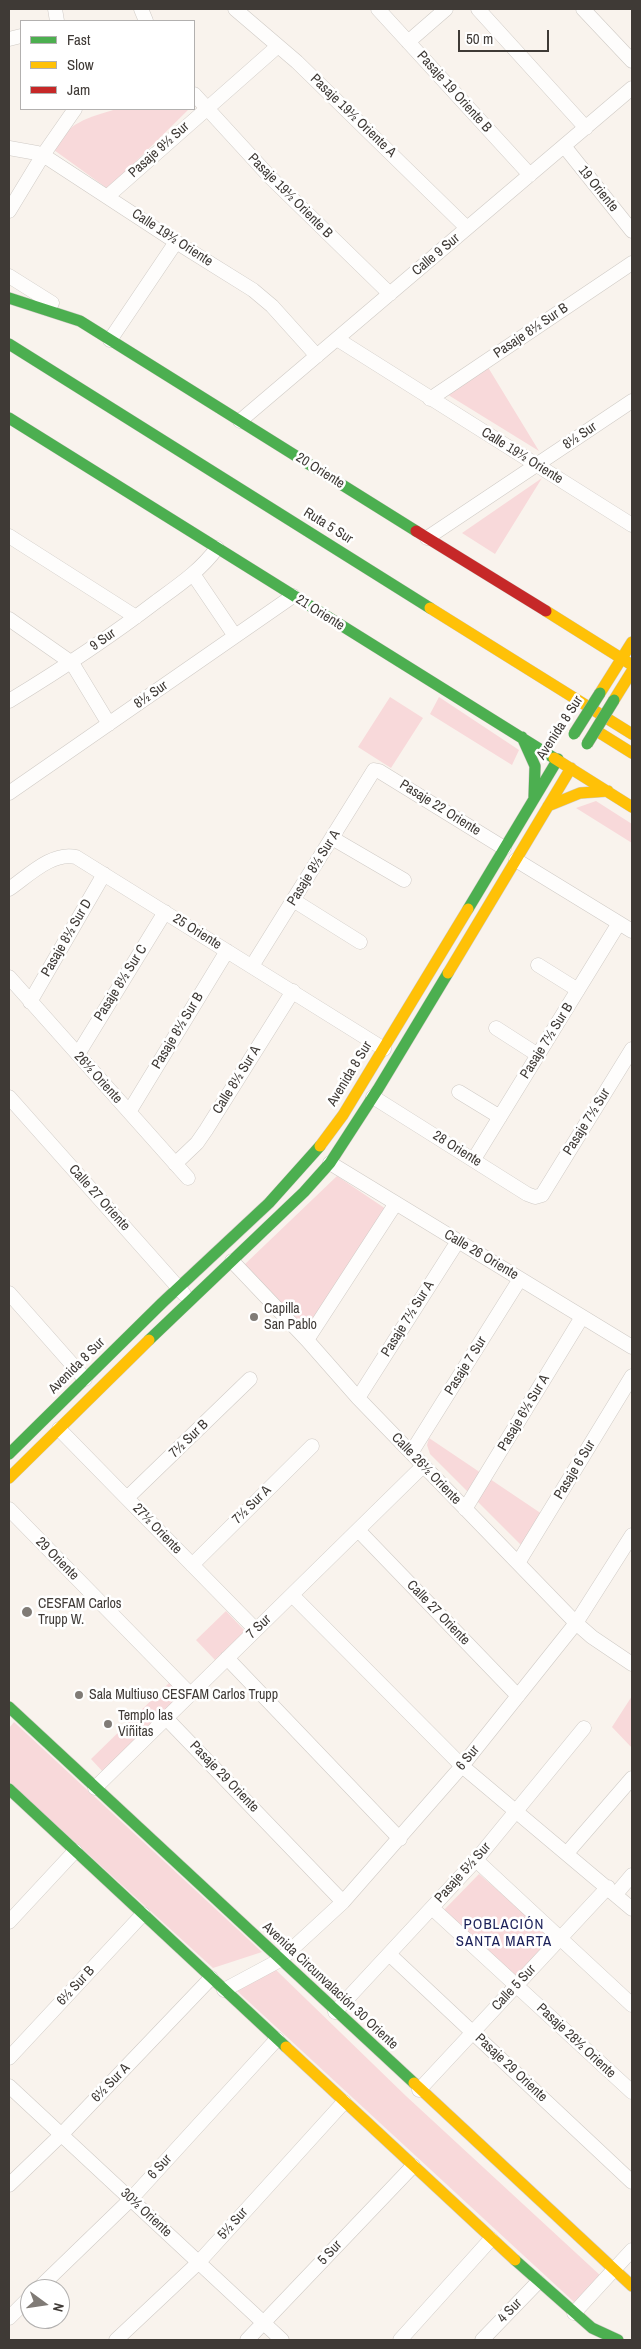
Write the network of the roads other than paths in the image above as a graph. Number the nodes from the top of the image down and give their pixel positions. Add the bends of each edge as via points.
1 (235, 9) edge
2 (378, 9) edge
3 (446, 9) edge
4 (478, 9) edge
5 (583, 9) edge
6 (408, 42) junction
7 (278, 46) junction
8 (632, 61) edge
9 (632, 89) edge
10 (195, 95) edge
11 (206, 108) junction
12 (75, 110) edge
13 (586, 128) junction
14 (564, 146) junction
15 (9, 148) edge
16 (43, 155) junction
17 (530, 175) junction
18 (108, 196) junction
19 (9, 211) edge
20 (468, 228) junction
21 (632, 231) edge
22 (176, 242) junction
23 (632, 263) edge
24 (9, 276) edge
25 (390, 294) junction
26 (9, 298) edge
27 (80, 321) junction
28 (337, 339) junction
29 (110, 340) junction
30 (9, 344) edge
31 (317, 356) junction
32 (430, 399) junction
33 (632, 401) edge
34 (9, 418) edge
35 (240, 421) junction
36 (536, 465) junction
37 (632, 524) edge
38 (9, 536) edge
39 (427, 538) junction
40 (217, 548) junction
41 (193, 574) junction
42 (293, 596) junction
43 (136, 617) junction
44 (9, 619) edge
45 (236, 636) junction
46 (632, 642) edge
47 (622, 659) junction
48 (72, 663) junction
49 (632, 665) edge
50 (632, 671) edge
51 (9, 701) edge
52 (571, 715) dead end
53 (109, 724) junction
54 (632, 734) edge
55 (522, 737) junction
56 (565, 747) junction
57 (632, 753) edge
58 (579, 756) junction
59 (376, 770) joint
60 (608, 791) junction
61 (9, 794) edge
62 (534, 797) junction
63 (548, 806) junction
64 (632, 807) edge
65 (332, 838) junction
66 (504, 848) junction
67 (516, 860) junction
68 (104, 874) junction
69 (404, 880) dead end
70 (9, 890) edge
71 (293, 900) junction
72 (165, 912) junction
73 (619, 923) junction
74 (632, 931) edge
75 (360, 942) dead end
76 (227, 950) junction
77 (538, 965) dead end
78 (252, 966) junction
79 (9, 977) edge
80 (578, 990) junction
81 (293, 991) junction
82 (30, 1002) junction
83 (496, 1028) dead end
84 (384, 1048) junction
85 (632, 1049) edge
86 (78, 1054) junction
87 (538, 1055) junction
88 (459, 1092) dead end
89 (9, 1097) edge
90 (374, 1097) junction
91 (129, 1112) junction
92 (500, 1117) junction
93 (474, 1159) junction
94 (330, 1163) junction
95 (175, 1164) junction
96 (188, 1178) dead end
97 (542, 1195) joint
98 (396, 1203) junction
99 (458, 1241) junction
100 (232, 1260) junction
101 (520, 1279) junction
102 (178, 1288) junction
103 (9, 1293) edge
104 (189, 1300) junction
105 (582, 1317) junction
106 (307, 1340) junction
107 (632, 1347) edge
108 (632, 1376) edge
109 (250, 1379) dead end
110 (85, 1380) junction
111 (358, 1398) junction
112 (59, 1428) junction
113 (312, 1446) dead end
114 (9, 1454) edge
115 (411, 1454) junction
116 (423, 1466) junction
117 (9, 1478) edge
118 (127, 1498) junction
119 (9, 1509) edge
120 (465, 1509) junction
121 (358, 1530) junction
122 (632, 1535) edge
123 (627, 1554) edge
124 (518, 1563) junction
125 (192, 1565) junction
126 (292, 1595) junction
127 (576, 1623) junction
128 (256, 1630) junction
129 (226, 1658) junction
130 (632, 1664) edge
131 (190, 1694) junction
132 (518, 1696) junction
133 (9, 1707) edge
134 (166, 1718) junction
135 (584, 1728) dead end
136 (462, 1766) junction
137 (632, 1778) edge
138 (95, 1788) junction
139 (10, 1793) edge
140 (517, 1812) junction
141 (400, 1839) junction
142 (75, 1851) junction
143 (567, 1853) junction
144 (476, 1860) junction
145 (632, 1875) edge
146 (612, 1891) junction
147 (343, 1902) junction
148 (432, 1908) junction
149 (632, 1909) edge
150 (143, 1914) junction
151 (9, 1922) edge
152 (560, 1938) junction
153 (389, 1954) junction
154 (280, 1960) junction
155 (211, 1978) junction
156 (516, 1986) junction
157 (224, 1990) junction
158 (632, 2005) edge
159 (336, 2012) junction
160 (472, 2032) junction
161 (277, 2039) junction
162 (9, 2058) edge
163 (9, 2086) edge
164 (419, 2090) junction
165 (632, 2092) edge
166 (344, 2102) junction
167 (62, 2134) junction
168 (413, 2166) junction
169 (632, 2182) edge
170 (9, 2185) edge
171 (131, 2199) junction
172 (491, 2239) junction
173 (632, 2250) edge
174 (199, 2262) junction
175 (614, 2270) junction
176 (48, 2279) edge
177 (538, 2282) junction
178 (632, 2286) edge
179 (20, 2307) edge
180 (574, 2313) junction
181 (9, 2318) edge
182 (265, 2322) junction
183 (116, 2340) edge
184 (246, 2340) edge
185 (282, 2340) edge
186 (400, 2340) edge
187 (482, 2340) edge
188 (618, 2340) edge

1 - 7 street, Pasaje 19½ Oriente A
2 - 6 street, Pasaje 19 Oriente B
3 - 6 street
4 - 13 street
5 - 8 street
6 - 17 street, Pasaje 19 Oriente B
7 - 11 street, Pasaje 9½ Sur
7 - 20 street, Pasaje 19½ Oriente A
9 - 13 street, Calle 9 Sur
10 - 11 street, Pasaje 19½ Oriente B
11 - 18 street, Pasaje 9½ Sur
11 - 25 street, Pasaje 19½ Oriente B via 270,177
12 - 16 street
13 - 14 street, Calle 9 Sur
14 - 17 street, Calle 9 Sur
14 - 21 street, 19 Oriente
15 - 16 street, Calle 19½ Oriente
16 - 18 street, Calle 19½ Oriente
16 - 19 street
17 - 20 street, Calle 9 Sur
18 - 22 street, Calle 19½ Oriente
20 - 25 street, Calle 9 Sur
22 - 29 street
22 - 31 street, Calle 19½ Oriente via 262,297
23 - 32 street, Pasaje 8½ Sur B
24 - 27 street, 20 Oriente
25 - 28 street, Calle 9 Sur
26 - 27 main road
27 - 29 main road, 20 Oriente
28 - 31 street, Calle 9 Sur
28 - 32 street, Calle 19½ Oriente
29 - 35 main road, 20 Oriente
30 - 54 main road, Ruta 5 Sur
31 - 35 street, Calle 9 Sur
32 - 36 street, Calle 19½ Oriente
33 - 36 street, 8½ Sur
34 - 40 main road, 21 Oriente
35 - 39 main road, 20 Oriente
36 - 37 street, Calle 19½ Oriente
36 - 39 street, 8½ Sur
38 - 43 street
39 - 47 main road, 20 Oriente
40 - 41 street, 9 Sur
40 - 42 main road, 21 Oriente
41 - 43 street, 9 Sur
41 - 45 street
42 - 45 street, 8½ Sur
42 - 55 main road, 21 Oriente
43 - 48 street, 9 Sur
44 - 48 street
45 - 53 street, 8½ Sur
46 - 47 main road, Avenida 8 Sur
47 - 49 main road, 20 Oriente
47 - 56 main road, Avenida 8 Sur, bridge
48 - 51 street, 9 Sur
48 - 53 street
50 - 58 main road, bridge
52 - 57 main road
53 - 61 street, 8½ Sur
55 - 56 main road, 21 Oriente
55 - 62 main road via 534,766
56 - 58 main road, 21 Oriente
56 - 62 main road, Avenida 8 Sur
58 - 60 main road, 21 Oriente
58 - 63 main road
59 - 65 street, Pasaje 8½ Sur A
59 - 66 street, Pasaje 22 Oriente
60 - 63 main road via 580,793
60 - 64 main road, 21 Oriente
62 - 66 main road, Avenida 8 Sur
63 - 67 main road
65 - 69 street
65 - 71 street, Pasaje 8½ Sur A
66 - 84 main road, Avenida 8 Sur
67 - 73 street
67 - 90 main road
68 - 70 street, 25 Oriente via 76,857 61,856
68 - 72 street, 25 Oriente
68 - 82 street, Pasaje 8½ Sur D
71 - 75 street
71 - 78 street, Pasaje 8½ Sur A
72 - 76 street, 25 Oriente
72 - 86 street, Pasaje 8½ Sur C
73 - 74 street
73 - 80 street, Pasaje 7½ Sur B
76 - 78 street, 25 Oriente
76 - 91 street, Pasaje 8½ Sur B
77 - 80 street
78 - 81 street, 25 Oriente
79 - 82 street, 26½ Oriente
80 - 87 street, Pasaje 7½ Sur B
81 - 84 street, 25 Oriente
81 - 95 street, Calle 8½ Sur A via 206,1130
82 - 86 street, 26½ Oriente
83 - 87 street
84 - 102 main road, Avenida 8 Sur via 343,1115 306,1166
85 - 97 street, Pasaje 7½ Sur
86 - 91 street, 26½ Oriente
87 - 92 street, Pasaje 7½ Sur B
88 - 92 street
89 - 102 street, Calle 27 Oriente
90 - 93 street, 28 Oriente
90 - 94 main road
91 - 95 street, 26½ Oriente
92 - 93 street, Pasaje 7½ Sur B
93 - 97 street, 28 Oriente via 527,1194
94 - 98 street, Calle 26 Oriente
94 - 100 main road
95 - 96 street, 26½ Oriente
98 - 99 street, Calle 26 Oriente
98 - 106 street
99 - 101 street, Calle 26 Oriente
99 - 111 street, Pasaje 7½ Sur A
100 - 104 main road
100 - 106 street, Calle 26½ Oriente
101 - 105 street, Calle 26 Oriente
101 - 115 street, Pasaje 7 Sur
102 - 104 street, Calle 27 Oriente
102 - 110 main road, Avenida 8 Sur
103 - 110 street
104 - 112 main road
105 - 107 street, Calle 26 Oriente
105 - 120 street, Pasaje 6½ Sur A
106 - 111 street, Calle 26½ Oriente
108 - 124 street, Pasaje 6 Sur
109 - 118 street, 7½ Sur B
110 - 114 main road, Avenida 8 Sur
111 - 115 street, Calle 26½ Oriente
112 - 117 main road
112 - 118 street, 27½ Oriente
113 - 125 street, 7½ Sur A
115 - 116 street, Calle 26½ Oriente
116 - 120 street, Calle 26½ Oriente
116 - 121 street, 7 Sur
118 - 125 street, 27½ Oriente
119 - 131 street, 29 Oriente
120 - 124 street, Calle 26½ Oriente
121 - 126 street, 7 Sur
121 - 132 street, Calle 27 Oriente
122 - 123 street, 6 Sur
123 - 127 street, 6 Sur
124 - 127 street, Calle 26½ Oriente
125 - 128 street, 27½ Oriente
126 - 128 street, 7 Sur
126 - 136 street
127 - 130 street, Calle 26½ Oriente
127 - 132 street, 6 Sur
128 - 129 street, 7 Sur
129 - 131 street, 7 Sur
129 - 141 street
131 - 134 street, 7 Sur
132 - 136 street, 6 Sur
133 - 138 main road, Avenida Circunvalación 30 Oriente
134 - 138 street, 7 Sur
134 - 147 street, Pasaje 29 Oriente
135 - 140 street, Pasaje 5½ Sur
136 - 140 street
136 - 141 street, 6 Sur
137 - 143 street
138 - 154 main road, Avenida Circunvalación 30 Oriente
139 - 142 main road
140 - 143 street
140 - 144 street, Pasaje 5½ Sur
141 - 147 street, 6 Sur
142 - 150 main road
142 - 151 street
143 - 146 street
144 - 148 street, Pasaje 5½ Sur
144 - 152 street
145 - 146 street, Calle 5 Sur
146 - 149 street
146 - 152 street, Calle 5 Sur
147 - 154 street, 6 Sur
148 - 153 street, Pasaje 5½ Sur
148 - 156 street, Pasaje 28½ Oriente
150 - 155 main road
150 - 162 street, 6½ Sur B
152 - 156 street, Calle 5 Sur
152 - 158 street
153 - 159 street, Pasaje 5½ Sur
153 - 160 street, Pasaje 29 Oriente
154 - 157 street
154 - 159 main road, Avenida Circunvalación 30 Oriente
155 - 157 main road
155 - 167 street, 6½ Sur A
156 - 160 street, Calle 5 Sur
156 - 165 street, Pasaje 28½ Oriente
157 - 161 main road
159 - 164 main road, Avenida Circunvalación 30 Oriente
160 - 164 street, Calle 5 Sur
160 - 169 street, Pasaje 29 Oriente
161 - 166 main road
161 - 171 street, 6 Sur
163 - 167 street, 30½ Oriente
164 - 175 main road, Avenida Circunvalación 30 Oriente
166 - 168 main road
166 - 174 street, 5½ Sur
167 - 170 street, 6½ Sur A
167 - 171 street, 30½ Oriente
168 - 172 main road
168 - 182 street, 5 Sur
171 - 174 street, 30½ Oriente
171 - 176 street, 6 Sur
172 - 177 main road
172 - 186 street
173 - 175 street
174 - 182 street, 30½ Oriente
174 - 183 street, 5½ Sur
175 - 178 main road, Avenida Circunvalación 30 Oriente
175 - 180 street
177 - 180 main road
177 - 187 street, 4 Sur
179 - 181 street
180 - 188 main road via 601,2334
182 - 184 street, 5 Sur
182 - 185 street, 30½ Oriente

